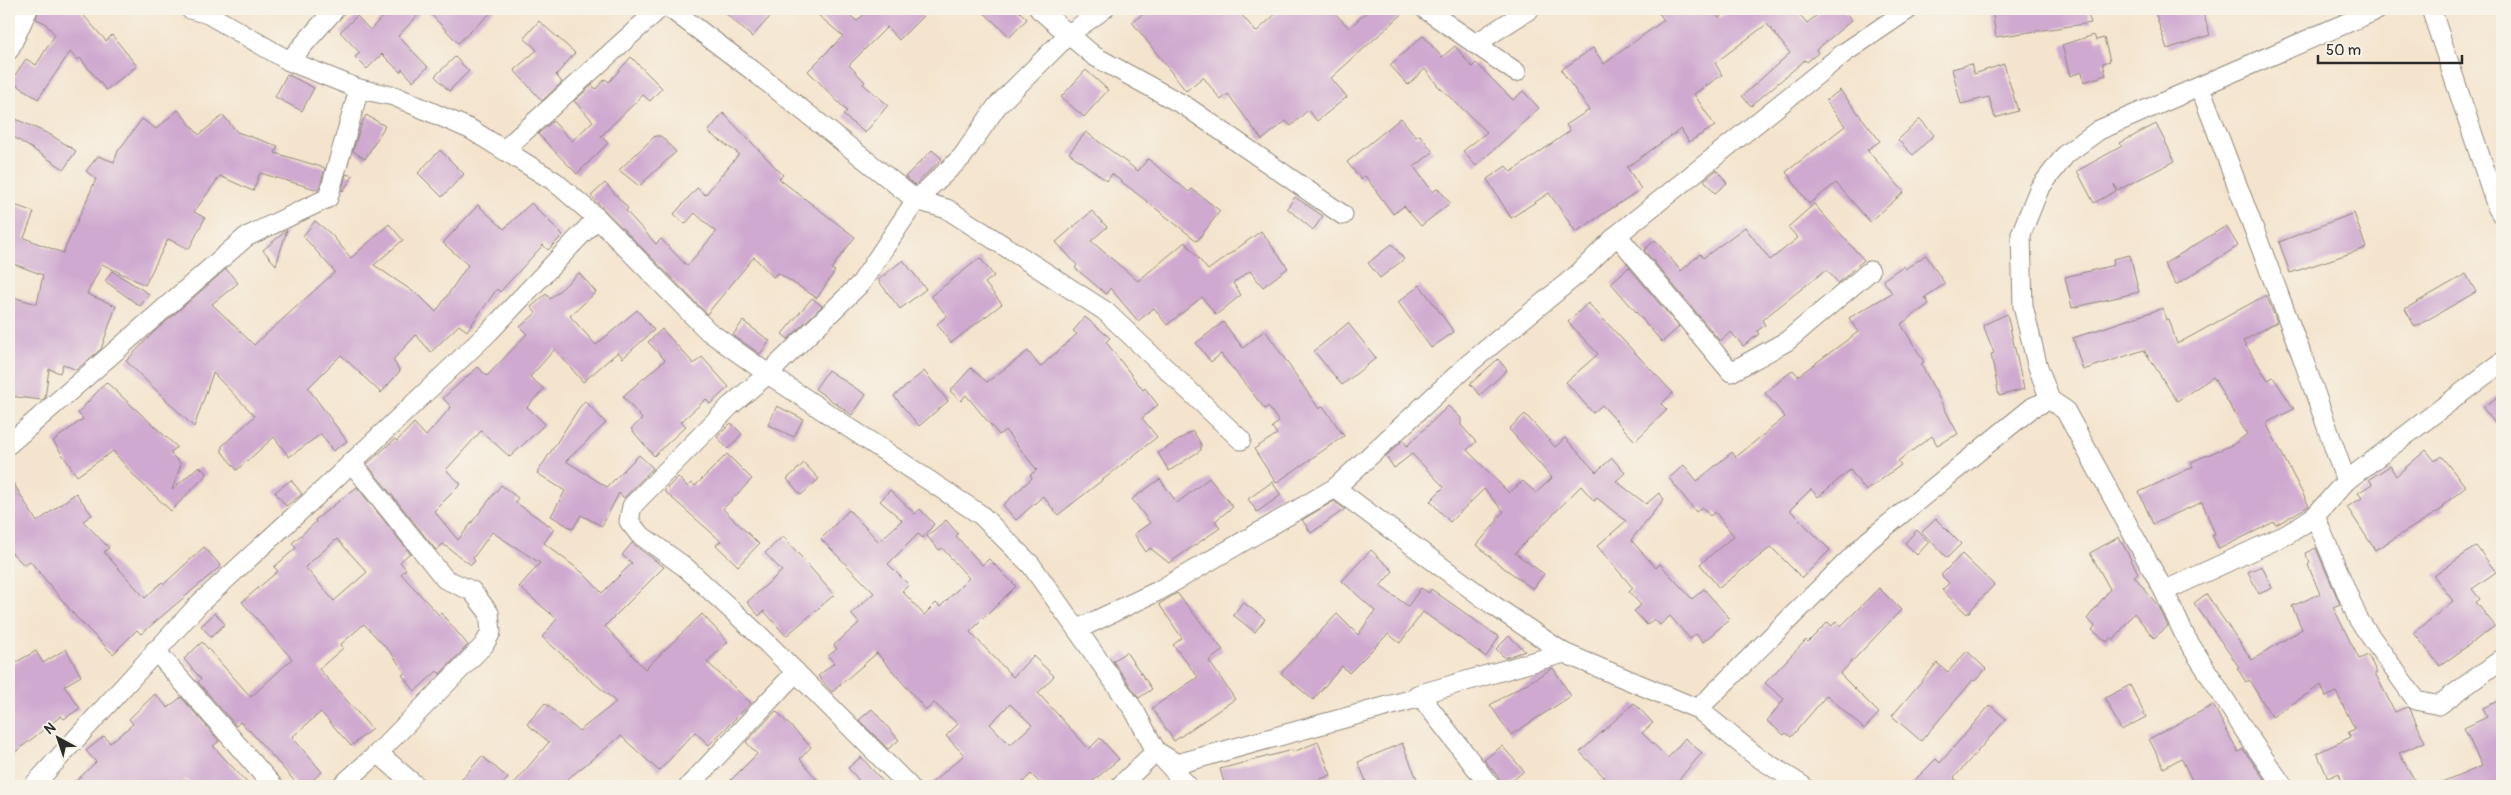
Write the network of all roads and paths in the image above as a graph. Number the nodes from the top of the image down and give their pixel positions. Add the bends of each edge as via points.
1 (28, 9) edge
2 (190, 9) edge
3 (335, 9) edge
4 (660, 9) edge
5 (671, 9) edge
6 (1039, 9) edge
7 (1104, 9) edge
8 (1425, 9) edge
9 (1530, 9) edge
10 (1910, 9) edge
11 (2379, 9) edge
12 (2431, 9) edge
13 (1069, 34) junction
14 (1476, 44) junction
15 (9, 50) edge
16 (289, 61) junction
17 (1516, 72) dead end
18 (2200, 87) junction
19 (359, 89) junction
20 (504, 150) junction
21 (916, 200) junction
22 (1343, 215) dead end
23 (2502, 215) edge
24 (597, 218) junction
25 (1617, 235) junction
26 (1870, 271) dead end
27 (2502, 362) edge
28 (768, 374) junction
29 (2050, 400) junction
30 (1241, 440) dead end
31 (9, 444) edge
32 (351, 462) junction
33 (2346, 480) junction
34 (1335, 488) junction
35 (2315, 516) junction
36 (2164, 591) junction
37 (1078, 629) junction
38 (155, 650) junction
39 (1564, 653) junction
40 (2502, 659) edge
41 (796, 672) junction
42 (1421, 697) junction
43 (1698, 709) junction
44 (1156, 751) junction
45 (378, 753) junction
46 (33, 786) edge
47 (274, 786) edge
48 (341, 786) edge
49 (416, 786) edge
50 (689, 786) edge
51 (909, 786) edge
52 (1120, 786) edge
53 (1188, 786) edge
54 (1490, 786) edge
55 (1803, 786) edge
56 (2283, 786) edge

1 - 15 street
2 - 16 street via 208,14
3 - 16 street
4 - 20 street
5 - 21 street
6 - 13 street
7 - 13 street
8 - 14 street
9 - 14 street
10 - 25 street via 1844,53
11 - 18 street
12 - 23 street
13 - 21 street via 997,106 962,157
13 - 22 street via 1094,56 1187,107
14 - 17 street
16 - 19 street
18 - 29 street via 2099,130 2066,154 2038,189 2021,234 2023,306 2037,364
18 - 33 street
19 - 20 street via 394,96 470,129
19 - 31 street via 328,198 246,237
20 - 24 street via 554,182
21 - 28 street via 861,283
21 - 30 street via 947,209 1105,311
24 - 28 street via 708,331
24 - 32 street via 489,332
25 - 26 street via 1731,372 1787,341
25 - 34 street via 1579,273 1471,362
27 - 33 street
28 - 37 street via 980,515 1031,565
28 - 41 street via 730,406 632,506 629,521 639,534 685,566
29 - 36 street via 2065,410
29 - 43 street via 2033,407 1868,541
32 - 38 street via 200,603
32 - 45 street via 445,578 472,591 490,614 491,632 484,645
33 - 35 street
34 - 37 street via 1158,591
34 - 39 street via 1493,605
35 - 36 street via 2288,534
35 - 40 street via 2358,619 2416,700 2438,705
36 - 56 street via 2186,638
37 - 44 street via 1134,710
38 - 46 street
38 - 47 street
39 - 42 street via 1418,695
39 - 43 street
41 - 50 street
41 - 51 street
42 - 44 street via 1177,764
42 - 54 street
43 - 55 street via 1756,756
44 - 52 street
44 - 53 street
45 - 48 street
45 - 49 street

